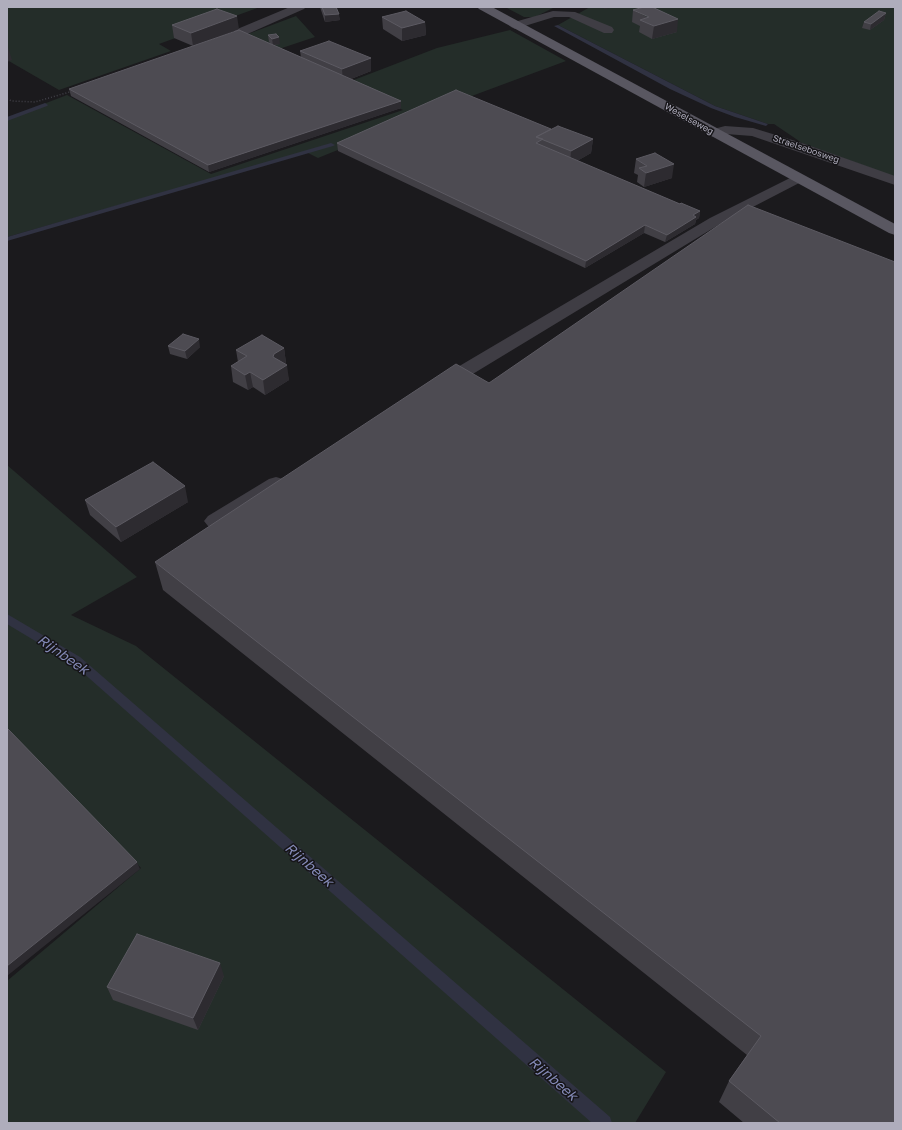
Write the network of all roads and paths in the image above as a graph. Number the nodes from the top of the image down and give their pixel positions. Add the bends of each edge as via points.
1 (300, 7) edge
2 (483, 7) edge
3 (515, 25) junction
4 (608, 30) dead end
5 (239, 33) edge
6 (80, 89) edge
7 (7, 99) edge
8 (714, 133) junction
9 (798, 178) junction
10 (895, 181) edge
11 (895, 230) edge
12 (427, 393) edge
13 (290, 476) edge
14 (214, 521) edge

1 - 5 street
2 - 3 main road, Weselseweg
3 - 4 street via 553,14 571,14
3 - 8 main road, Weselseweg
6 - 7 path via 36,102
8 - 9 main road, Weselseweg
8 - 10 street, Straelsebosweg via 724,130 752,132
9 - 11 main road, Weselseweg
9 - 12 street via 715,221
13 - 14 street

